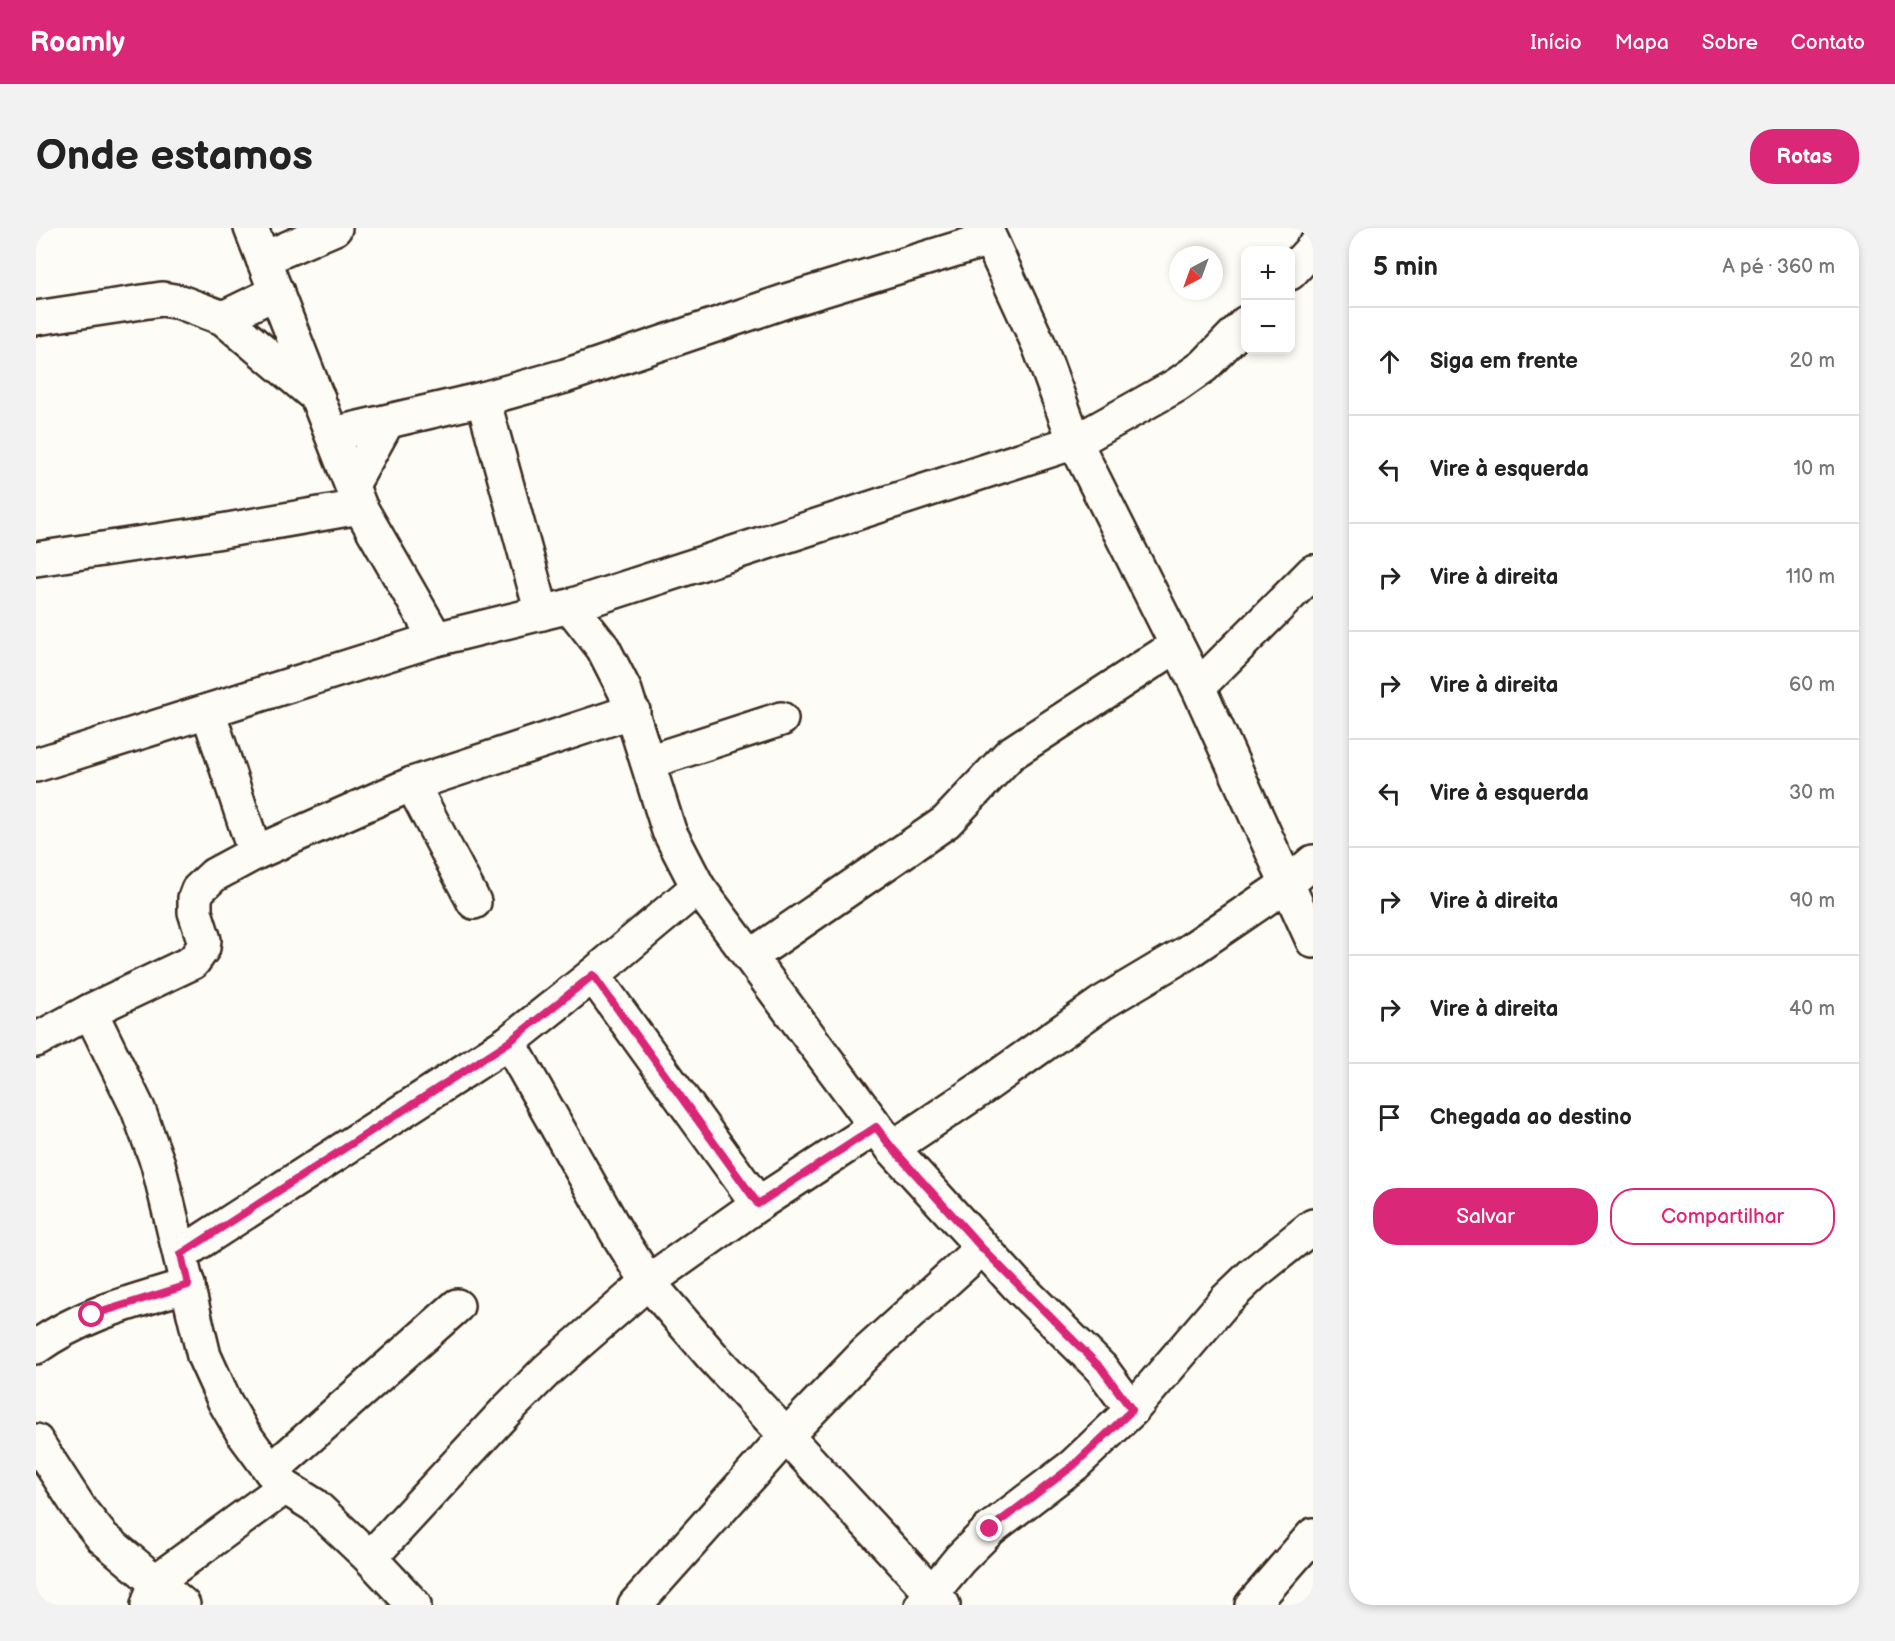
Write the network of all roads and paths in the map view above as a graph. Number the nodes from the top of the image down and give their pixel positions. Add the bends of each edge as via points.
1 (251, 228) edge
2 (335, 228) edge
3 (987, 233) edge
4 (1313, 248) edge
5 (263, 258) junction
6 (1295, 268) edge
7 (277, 292) junction
8 (36, 318) edge
9 (223, 318) junction
10 (1241, 327) edge
11 (319, 399) junction
12 (483, 399) junction
13 (387, 422) junction
14 (333, 434) junction
15 (1075, 442) junction
16 (356, 496) junction
17 (36, 559) edge
18 (1313, 572) edge
19 (556, 609) junction
20 (436, 639) junction
21 (1176, 646) junction
22 (1198, 687) junction
23 (208, 711) junction
24 (633, 711) junction
25 (781, 719) dead end
26 (648, 762) junction
27 (36, 765) edge
28 (412, 784) junction
29 (255, 853) junction
30 (1313, 862) edge
31 (1287, 884) junction
32 (698, 887) junction
33 (474, 902) dead end
34 (1313, 941) edge
35 (751, 956) junction
36 (593, 975) junction
37 (90, 1011) junction
38 (36, 1040) edge
39 (509, 1042) junction
40 (884, 1137) junction
41 (758, 1204) junction
42 (1313, 1226) edge
43 (982, 1248) junction
44 (185, 1269) junction
45 (648, 1282) junction
46 (457, 1306) dead end
47 (36, 1347) edge
48 (1132, 1410) junction
49 (786, 1436) junction
50 (40, 1459) edge
51 (278, 1479) junction
52 (1307, 1555) edge
53 (370, 1558) junction
54 (152, 1593) edge
55 (932, 1601) edge
56 (183, 1605) edge
57 (414, 1605) edge
58 (635, 1605) edge
59 (1252, 1605) edge

1 - 5 street
2 - 5 street
3 - 12 street via 565,376
3 - 15 street via 1039,345
4 - 6 street
5 - 7 street
7 - 9 street
7 - 11 street
8 - 9 street via 162,299
9 - 11 street
10 - 15 street via 1204,366 1177,385
11 - 14 street
12 - 13 street
12 - 19 street
13 - 14 street
13 - 16 street
14 - 16 street
15 - 19 street
15 - 21 street
16 - 17 street via 216,532
16 - 20 street
18 - 22 street
19 - 20 street
19 - 24 street via 603,648
20 - 23 street
21 - 22 street
21 - 35 street via 1010,754 946,822
22 - 31 street
23 - 27 street
23 - 29 street
24 - 26 street
24 - 28 street
25 - 26 street
26 - 32 street via 669,831
28 - 29 street
28 - 33 street
29 - 37 street via 214,875 198,890 194,905 204,940 193,962
30 - 31 street
31 - 34 street
31 - 40 street via 1186,953 1102,1003 982,1088
32 - 35 street
32 - 36 street
35 - 40 street
36 - 39 street
36 - 41 street
37 - 38 street
37 - 44 street via 138,1109 158,1164
39 - 44 street
39 - 45 street
40 - 41 street
40 - 43 street
41 - 45 street
42 - 48 street via 1226,1300
43 - 48 street via 1092,1358
43 - 49 street via 866,1353
44 - 47 street via 60,1331
44 - 51 street via 204,1356 243,1433
45 - 49 street
45 - 53 street via 547,1370
46 - 51 street
48 - 55 street via 1074,1465 990,1529 960,1559
49 - 55 street
49 - 58 street
50 - 54 street
51 - 53 street via 314,1505
51 - 54 street
52 - 59 street
53 - 57 street
54 - 56 street

